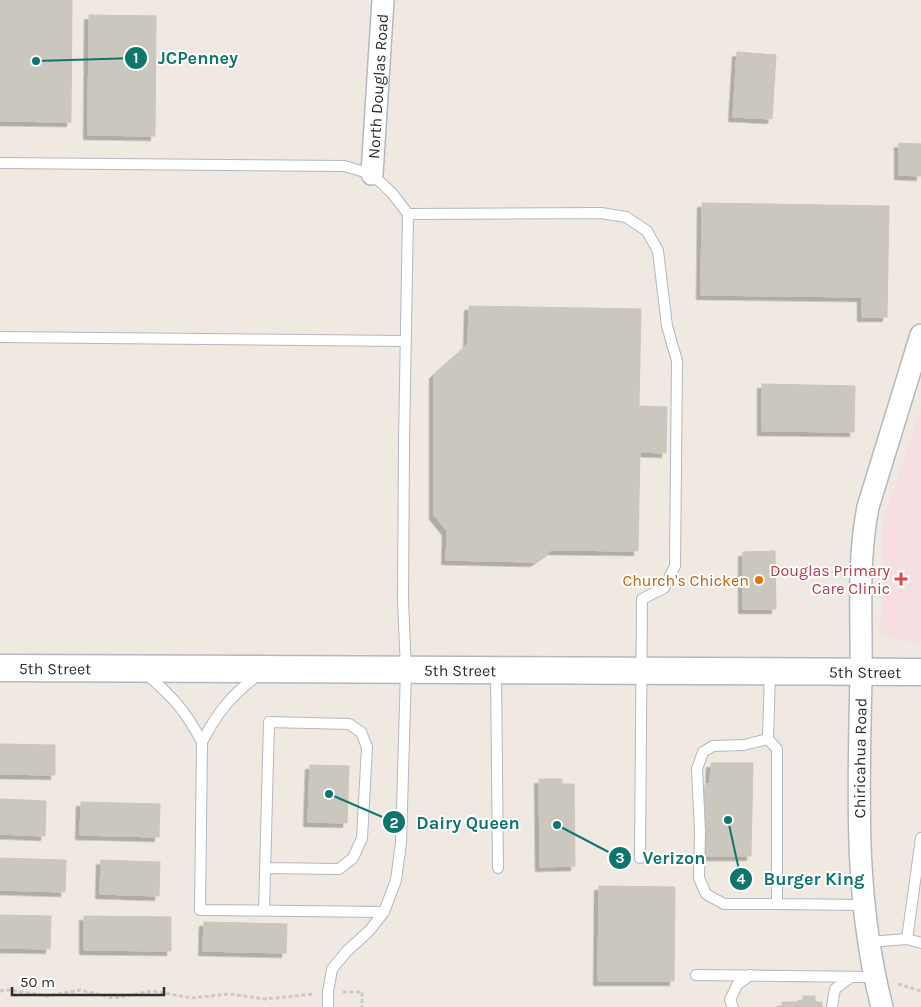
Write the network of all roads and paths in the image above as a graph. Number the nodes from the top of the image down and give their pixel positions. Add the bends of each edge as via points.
1 (383, 0) edge
2 (0, 163) edge
3 (372, 174) junction
4 (408, 214) junction
5 (921, 335) edge
6 (0, 337) edge
7 (405, 341) junction
8 (0, 668) edge
9 (140, 669) junction
10 (265, 669) junction
11 (406, 670) junction
12 (496, 670) junction
13 (641, 670) junction
14 (770, 671) junction
15 (861, 671) junction
16 (921, 672) edge
17 (768, 739) junction
18 (202, 742) junction
19 (921, 838) edge
20 (920, 851) edge
21 (640, 858) dead end
22 (265, 868) junction
23 (498, 868) dead end
24 (777, 904) junction
25 (863, 905) junction
26 (264, 911) junction
27 (384, 912) junction
28 (907, 939) junction
29 (869, 942) junction
30 (921, 943) edge
31 (696, 975) dead end
32 (750, 975) junction
33 (852, 977) junction
34 (883, 980) junction
35 (0, 991) edge
36 (921, 991) edge
37 (328, 992) junction
38 (328, 1007) edge
39 (362, 1007) edge
40 (733, 1007) edge
41 (832, 1007) edge
42 (882, 1007) edge

1 - 3 street, North Douglas Road
2 - 3 lane via 344,166
3 - 4 lane
4 - 7 lane
4 - 13 lane via 601,213 626,217 647,231 658,251 667,326 677,361 675,566 664,588 642,599
5 - 15 street, Chiricahua Road via 862,535
6 - 7 lane
7 - 11 lane via 403,600
8 - 9 street, 5th Street
9 - 10 street, 5th Street
9 - 18 lane via 178,703
10 - 11 street, 5th Street
10 - 18 lane via 226,703
11 - 12 street, 5th Street
11 - 27 lane via 401,843 396,880
12 - 13 street, 5th Street
12 - 23 lane
13 - 14 street, 5th Street
13 - 21 lane
14 - 15 street, 5th Street
14 - 17 lane
15 - 16 street, 5th Street
15 - 25 street, Chiricahua Road via 858,817
17 - 24 lane via 777,749
17 - 24 lane via 713,746 703,752 697,769 699,878 706,894 724,904
18 - 26 lane via 200,910
19 - 20 lane
20 - 28 lane
22 - 22 lane via 339,869 353,858 362,838 367,747 360,732 350,724 269,722
22 - 26 lane
24 - 25 lane
25 - 29 street, Chiricahua Road
26 - 27 lane
27 - 37 lane via 332,968
28 - 29 lane
28 - 30 lane
29 - 34 street, Chiricahua Road
31 - 32 lane
32 - 33 lane
32 - 40 lane via 737,986 730,1000
33 - 34 lane
33 - 41 lane via 835,989
34 - 36 path
34 - 42 street, Chiricahua Road
35 - 37 path via 47,996 80,990 114,998 153,991 192,998 229,994 265,999
37 - 38 lane
37 - 39 path via 362,992

